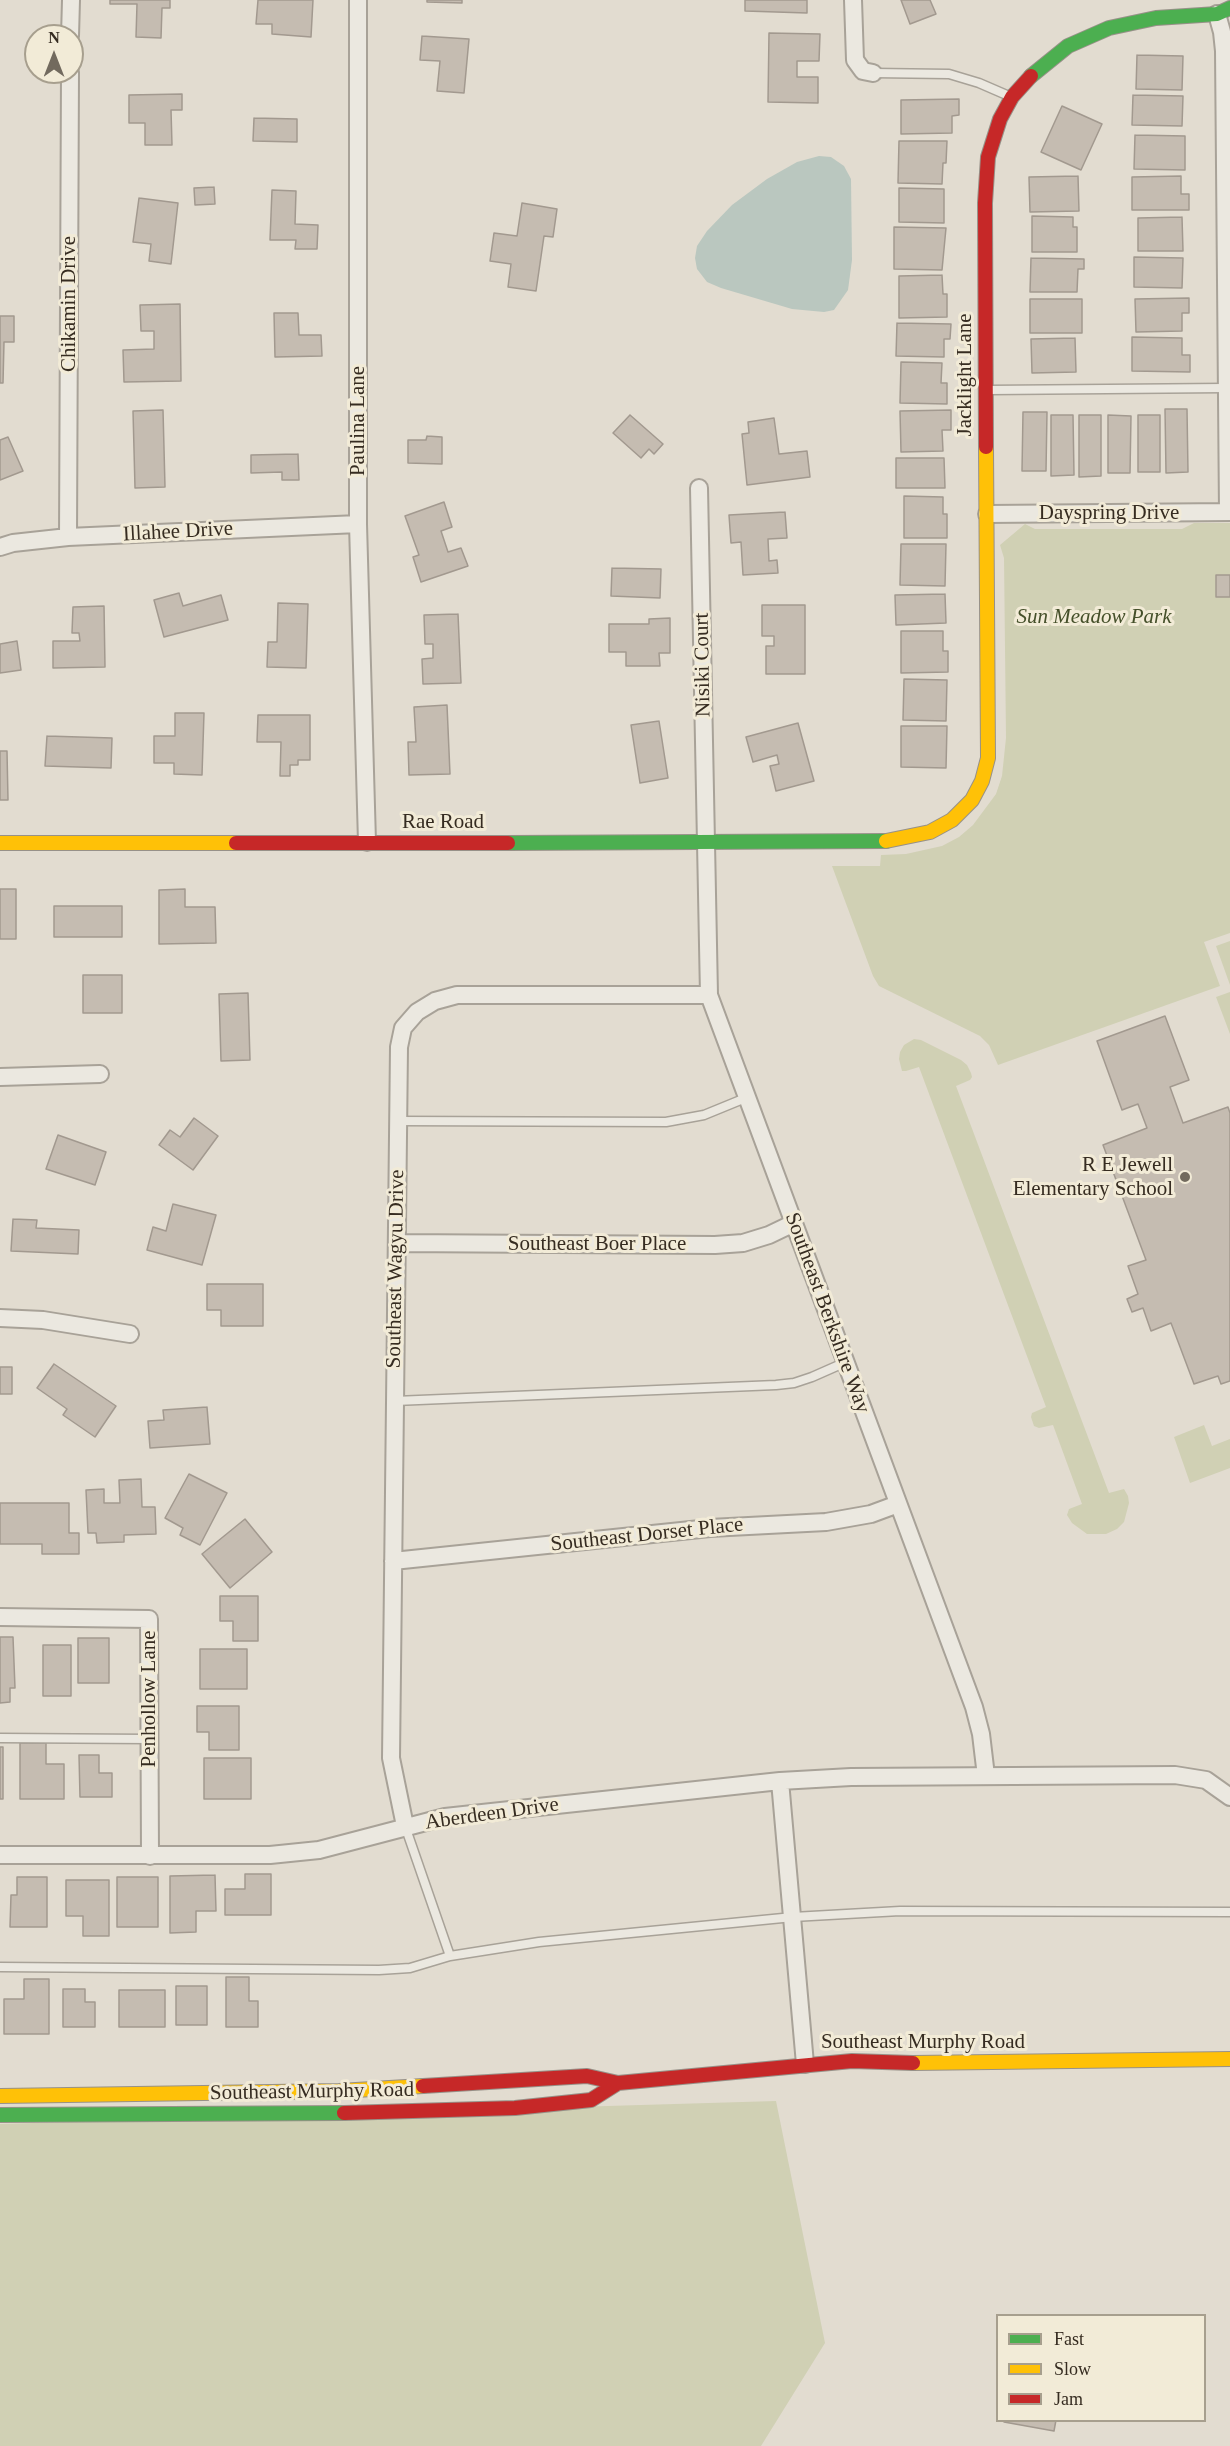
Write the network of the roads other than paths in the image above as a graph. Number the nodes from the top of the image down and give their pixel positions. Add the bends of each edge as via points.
1 (71, 0) edge
2 (358, 0) edge
3 (852, 0) edge
4 (1223, 11) edge
5 (70, 24) edge
6 (873, 74) joint
7 (70, 84) edge
8 (1012, 97) junction
9 (1227, 262) edge
10 (1225, 388) junction
11 (986, 390) junction
12 (699, 488) dead end
13 (1229, 512) edge
14 (987, 514) junction
15 (358, 524) junction
16 (68, 537) junction
17 (0, 547) edge
18 (886, 841) joint
19 (367, 842) junction
20 (0, 843) edge
21 (706, 843) junction
22 (709, 995) junction
23 (100, 1074) dead end
24 (0, 1077) edge
25 (748, 1097) junction
26 (398, 1121) junction
27 (794, 1223) junction
28 (397, 1243) junction
29 (0, 1318) edge
30 (130, 1334) dead end
31 (846, 1362) junction
32 (395, 1401) junction
33 (898, 1504) junction
34 (393, 1561) junction
35 (0, 1617) edge
36 (0, 1738) edge
37 (149, 1739) junction
38 (986, 1776) junction
39 (780, 1781) junction
40 (1230, 1797) edge
41 (405, 1826) junction
42 (0, 1855) edge
43 (150, 1856) junction
44 (1230, 1912) edge
45 (793, 1917) junction
46 (450, 1956) junction
47 (0, 1967) edge
48 (1230, 2059) edge
49 (805, 2064) junction
50 (618, 2083) junction
51 (0, 2096) edge
52 (0, 2115) edge

1 - 5 street
2 - 15 street, Paulina Lane
3 - 6 street via 855,60 863,71
4 - 8 street, Jacklight Lane via 1109,28 1068,46 1036,70
4 - 9 street
6 - 8 lane via 949,74 980,82
7 - 16 street, Chikamin Drive
8 - 11 street, Jacklight Lane via 988,157
9 - 10 street
10 - 11 lane
10 - 13 street
11 - 14 street, Jacklight Lane
12 - 21 street, Nisiki Court
13 - 14 street, Dayspring Drive
14 - 18 street, Jacklight Lane via 989,741 982,782 972,800 952,820 930,832
15 - 16 street, Illahee Drive
15 - 19 street, Paulina Lane
16 - 17 street, Illahee Drive
18 - 21 street, Rae Road
19 - 20 street, Rae Road
19 - 21 street, Rae Road
21 - 22 street, Southeast Berkshire Way
22 - 25 street, Southeast Berkshire Way
22 - 26 street, Southeast Wagyu Drive via 458,995 435,1001 417,1012 403,1028
23 - 24 street
25 - 26 lane via 704,1115 666,1122
25 - 27 street, Southeast Berkshire Way
26 - 28 street, Southeast Wagyu Drive
27 - 28 street, Southeast Boer Place via 743,1243 715,1245
27 - 31 street, Southeast Berkshire Way
28 - 32 street, Southeast Wagyu Drive
29 - 30 street via 43,1320
31 - 32 lane via 794,1383 776,1385
31 - 33 street, Southeast Berkshire Way
32 - 34 street, Southeast Wagyu Drive
33 - 34 street, Southeast Dorset Place via 871,1514 826,1522 710,1528
33 - 38 street, Southeast Berkshire Way via 974,1707
34 - 41 street, Southeast Wagyu Drive via 391,1758
35 - 37 street, Penhollow Lane via 149,1619
36 - 37 lane
37 - 43 street, Penhollow Lane
38 - 39 street, Aberdeen Drive
38 - 40 street, Aberdeen Drive via 1175,1775 1206,1780
39 - 41 street, Aberdeen Drive via 445,1817
39 - 45 street
41 - 43 street, Aberdeen Drive via 319,1850 270,1855
41 - 46 lane
42 - 43 street, Aberdeen Drive
44 - 45 lane via 900,1911
45 - 46 lane via 539,1942
45 - 49 street
46 - 47 lane via 410,1968 379,1970
48 - 49 street, Southeast Murphy Road
49 - 50 street, Southeast Murphy Road
50 - 51 street, Southeast Murphy Road via 587,2076 339,2091
50 - 52 street, Southeast Murphy Road via 591,2100 504,2108

